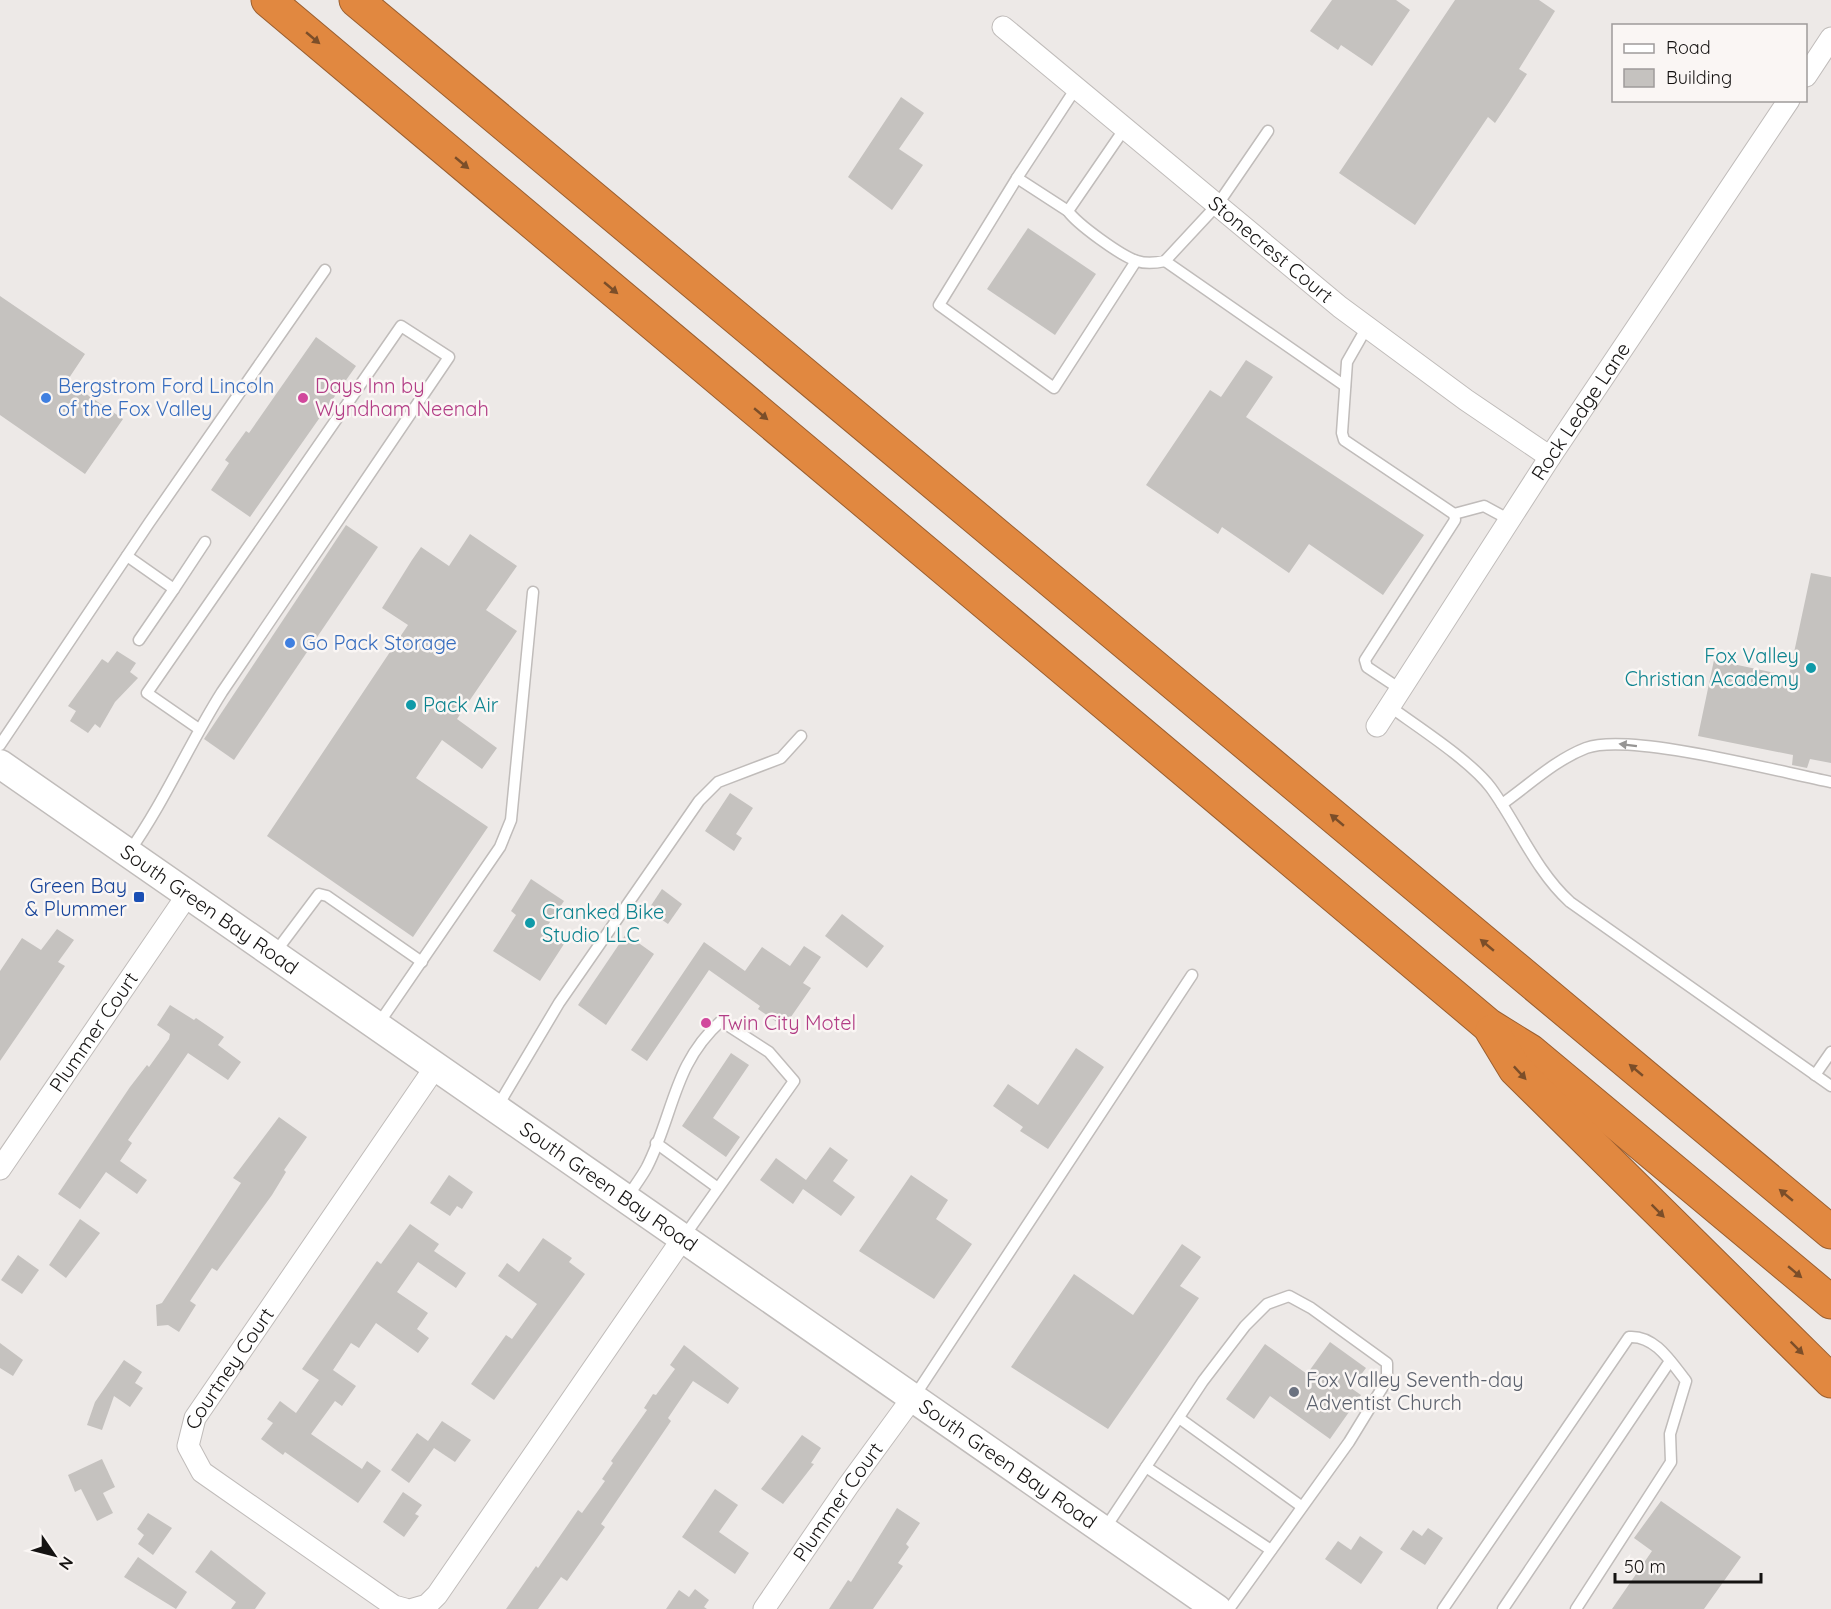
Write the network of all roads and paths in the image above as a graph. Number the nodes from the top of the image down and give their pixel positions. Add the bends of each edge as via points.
1 (268, 0) edge
2 (356, 0) edge
3 (1003, 27) dead end
4 (1831, 38) edge
5 (1807, 74) edge
6 (1076, 88) junction
7 (1788, 102) edge
8 (1125, 128) junction
9 (1268, 131) dead end
10 (1017, 178) junction
11 (1218, 204) junction
12 (1068, 210) junction
13 (1136, 261) junction
14 (1165, 261) junction
15 (325, 270) dead end
16 (1367, 327) junction
17 (1345, 386) junction
18 (1550, 457) junction
19 (1454, 514) junction
20 (1510, 520) junction
21 (205, 542) dead end
22 (127, 556) junction
23 (174, 589) junction
24 (533, 592) dead end
25 (139, 640) dead end
26 (1395, 698) junction
27 (1377, 726) dead end
28 (199, 729) junction
29 (801, 736) dead end
30 (0, 745) edge
31 (0, 764) edge
32 (1831, 782) edge
33 (1502, 804) junction
34 (128, 853) junction
35 (188, 894) junction
36 (274, 954) junction
37 (422, 962) junction
38 (1192, 975) dead end
39 (1488, 1025) junction
40 (377, 1026) junction
41 (1831, 1052) edge
42 (436, 1066) junction
43 (1815, 1075) junction
44 (1831, 1086) edge
45 (496, 1109) junction
46 (656, 1143) junction
47 (0, 1169) edge
48 (718, 1188) junction
49 (626, 1199) junction
50 (1831, 1232) edge
51 (683, 1238) junction
52 (1831, 1302) edge
53 (1670, 1361) junction
54 (1831, 1381) edge
55 (913, 1397) junction
56 (1179, 1418) junction
57 (1146, 1467) junction
58 (1301, 1506) junction
59 (1104, 1530) junction
60 (1271, 1550) junction
61 (405, 1609) edge
62 (413, 1609) edge
63 (764, 1609) edge
64 (1217, 1609) edge
65 (1229, 1609) edge
66 (1443, 1609) edge
67 (1503, 1609) edge
68 (1576, 1609) edge

1 -> 39 highway
50 -> 2 highway
3 - 6 street, Stonecrest Court
4 - 5 street
6 - 8 street, Stonecrest Court
6 - 10 lane
7 - 18 street, Rock Ledge Lane
8 - 11 street, Stonecrest Court
8 - 12 lane
9 - 11 lane
10 - 12 lane
10 - 13 lane via 939,305 1054,388
11 - 14 lane
11 - 16 street, Stonecrest Court
12 - 13 lane via 1076,222
13 - 14 lane
14 - 17 lane
15 - 22 lane
16 - 17 lane via 1347,362
16 - 18 street, Stonecrest Court
17 - 19 lane via 1344,440
18 - 20 street, Rock Ledge Lane
19 - 20 lane via 1484,506
19 - 26 lane via 1455,520 1365,660
20 - 26 street, Rock Ledge Lane
21 - 23 lane
22 - 23 lane
22 - 30 lane
23 - 25 lane
24 - 37 lane via 511,820 500,848
26 - 27 street, Rock Ledge Lane
26 - 33 lane via 1482,777
28 - 28 lane via 147,693 401,326 449,357
28 - 34 lane via 156,812
29 - 45 lane via 781,758 718,782 699,801 559,1003
31 - 34 main road, South Green Bay Road
32 -> 33 lane via 1686,752 1616,743 1589,747 1566,757
33 - 43 lane via 1554,888 1570,902
34 - 35 main road, South Green Bay Road
35 - 36 main road, South Green Bay Road
35 - 47 street, Plummer Court
36 - 37 lane via 318,894 327,896
36 - 40 main road, South Green Bay Road
37 - 40 lane
38 - 55 lane
39 -> 52 highway via 1530,1051
39 -> 54 highway via 1515,1069
40 - 42 main road, South Green Bay Road
41 - 43 lane
42 - 45 main road, South Green Bay Road
42 - 61 street, Courtney Court via 195,1418 188,1446 202,1473 394,1606
43 - 44 lane
45 - 49 main road, South Green Bay Road
46 - 48 lane
46 - 48 lane via 675,1088 701,1038 721,1021 769,1052 794,1081
46 - 49 lane
48 - 51 lane
49 - 51 main road, South Green Bay Road
51 - 55 main road, South Green Bay Road
51 - 62 street via 437,1595 427,1605
53 - 66 lane via 1640,1336 1629,1336
53 - 67 lane
53 - 68 lane via 1686,1381 1670,1434 1671,1462
55 - 59 main road, South Green Bay Road
55 - 63 street, Plummer Court
56 - 57 lane
56 - 58 lane
56 - 58 lane via 1245,1326 1267,1304 1289,1296 1373,1352 1387,1363 1387,1380 1349,1442
57 - 59 lane
57 - 60 lane
58 - 60 lane
59 - 64 main road, South Green Bay Road
60 - 65 lane

